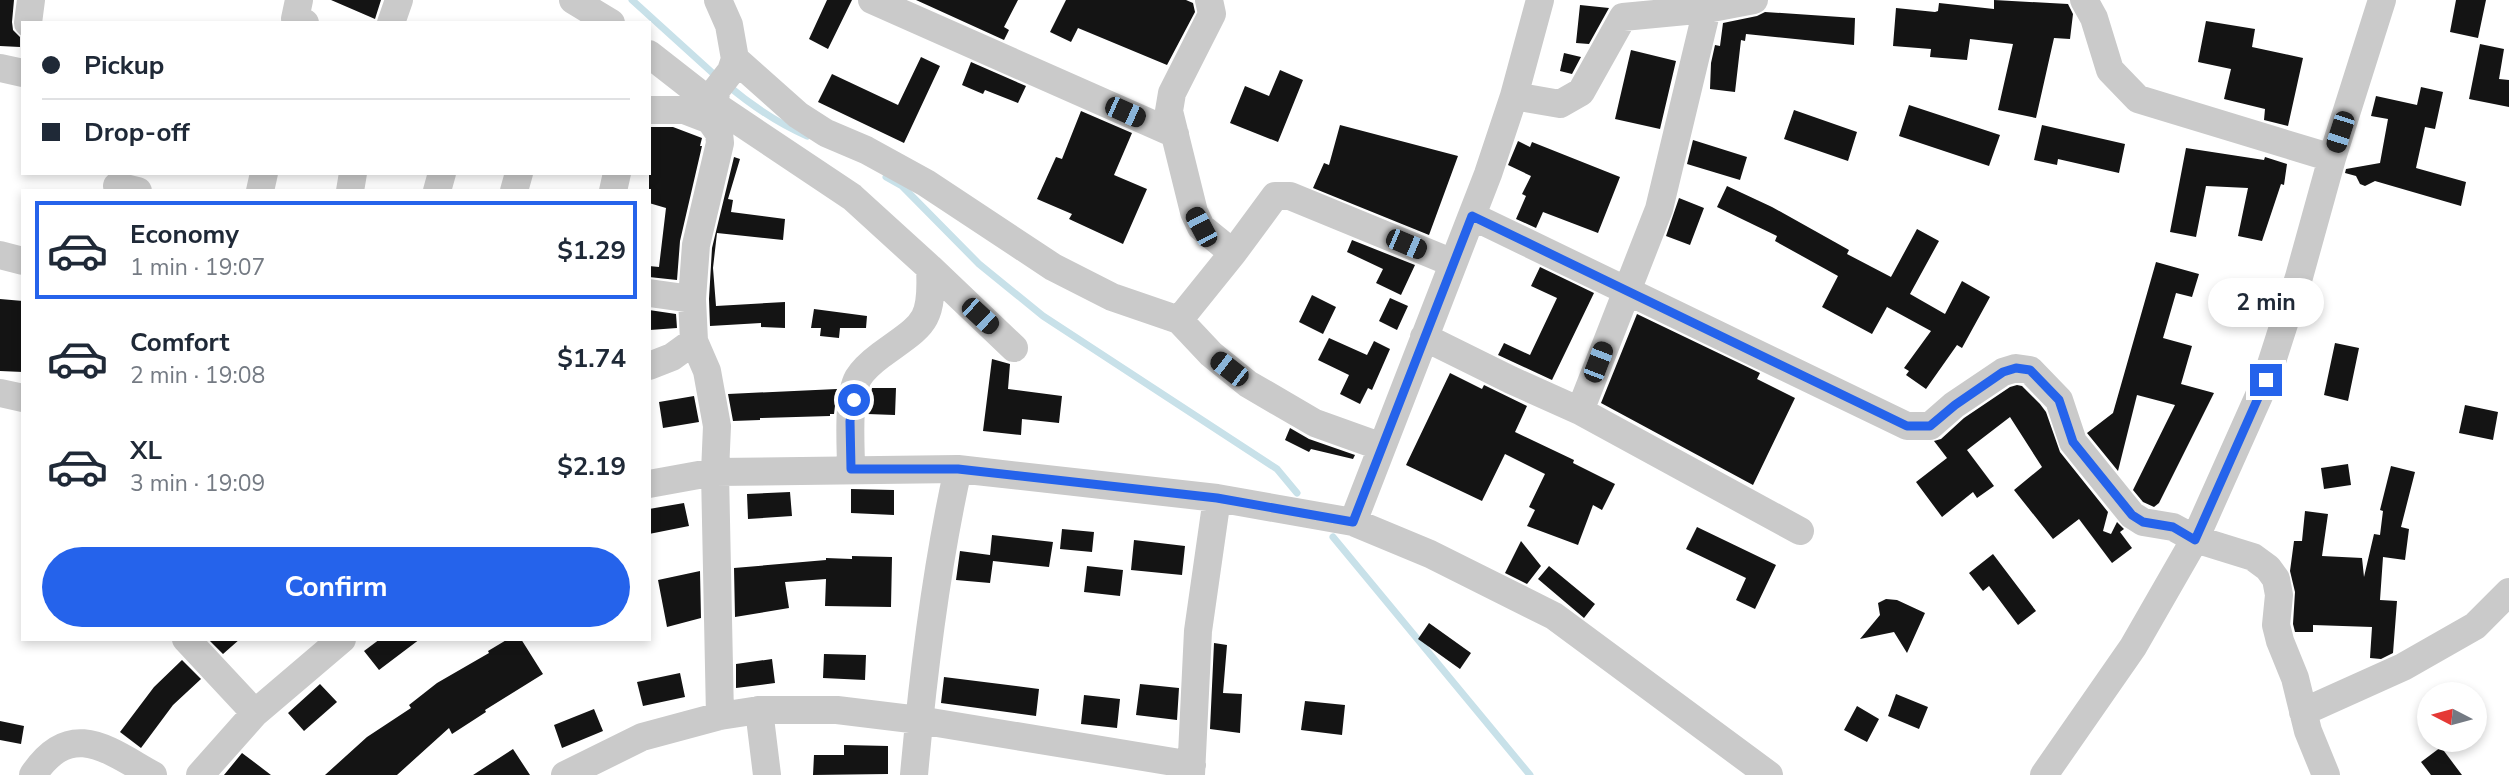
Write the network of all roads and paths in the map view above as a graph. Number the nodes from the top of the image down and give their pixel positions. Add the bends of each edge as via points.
1 (31, 0) edge
2 (399, 0) edge
3 (571, 0) edge
4 (872, 0) edge
5 (1209, 0) edge
6 (1540, 0) edge
7 (1754, 0) edge
8 (2084, 0) edge
9 (2382, 0) edge
10 (729, 8) edge
11 (1707, 9) junction
12 (28, 21) edge
13 (392, 21) edge
14 (563, 21) edge
15 (608, 21) edge
16 (651, 55) edge
17 (0, 68) edge
18 (21, 72) edge
19 (721, 89) junction
20 (1514, 96) junction
21 (651, 110) edge
22 (1175, 134) junction
23 (2332, 158) junction
24 (1472, 216) junction
25 (1233, 253) junction
26 (0, 255) edge
27 (21, 260) edge
28 (1452, 263) junction
29 (930, 268) junction
30 (1626, 289) junction
31 (651, 293) edge
32 (692, 299) junction
33 (1179, 320) junction
34 (1424, 337) junction
35 (694, 341) junction
36 (1014, 348) dead end
37 (651, 365) edge
38 (0, 393) edge
39 (21, 398) edge
40 (1580, 411) junction
41 (1381, 447) junction
42 (851, 469) junction
43 (958, 469) junction
44 (715, 472) junction
45 (651, 484) edge
46 (1217, 498) junction
47 (1353, 522) junction
48 (1800, 531) dead end
49 (2195, 540) junction
50 (2509, 592) edge
51 (188, 641) edge
52 (340, 641) edge
53 (759, 710) junction
54 (2303, 712) junction
55 (255, 713) junction
56 (720, 716) junction
57 (919, 720) junction
58 (1191, 770) edge
59 (33, 775) edge
60 (153, 775) edge
61 (200, 775) edge
62 (565, 775) edge
63 (767, 775) edge
64 (914, 775) edge
65 (1769, 775) edge
66 (2044, 775) edge
67 (2326, 775) edge

1 - 12 street
2 - 13 street
3 - 14 street
3 - 15 street
4 - 22 street
5 - 22 street via 1212,14 1172,93 1169,111
6 - 20 street
7 - 11 street
8 - 23 street via 2110,70 2138,99
9 - 23 street
10 - 19 street
11 - 20 street via 1623,17 1581,92 1559,104
11 - 30 street via 1659,209
16 - 19 street
17 - 18 street
19 - 21 street via 684,110
19 - 29 street
19 - 32 street via 720,142 696,245
19 - 33 street via 797,115 926,183 1053,267 1112,297
20 - 24 street
22 - 25 street via 1201,227
23 - 49 street via 2266,380
24 - 28 street
24 - 30 street
25 - 28 street via 1275,196 1290,196
25 - 33 street
26 - 27 street
28 - 34 street
29 - 36 street
29 - 42 street via 929,309 922,325 870,363 857,379 850,421
30 - 40 street
30 - 49 street via 1907,426 1930,426 2003,372 2030,370 2059,400 2073,442 2132,515 2143,522 2173,527
31 - 32 street
32 - 35 street
33 - 41 street via 1211,355 1248,384 1315,423
34 - 40 street
34 - 41 street
35 - 37 street
35 - 44 street via 707,371 717,426
38 - 39 street
40 - 48 street
41 - 47 street
42 - 43 street
42 - 44 street
43 - 46 street
43 - 57 street
44 - 45 street
44 - 56 street
46 - 47 street
46 - 58 street via 1198,631
47 - 65 street via 1430,554 1554,616
49 - 54 street via 2253,557 2276,579 2276,625
49 - 66 street via 2133,647
50 - 54 street via 2475,626 2403,667
51 - 55 street
52 - 55 street
53 - 56 street
53 - 57 street via 837,710
53 - 63 street
54 - 67 street
55 - 61 street
56 - 62 street via 642,737
57 - 58 street
57 - 64 street
59 - 60 street via 44,759 71,743 98,744

